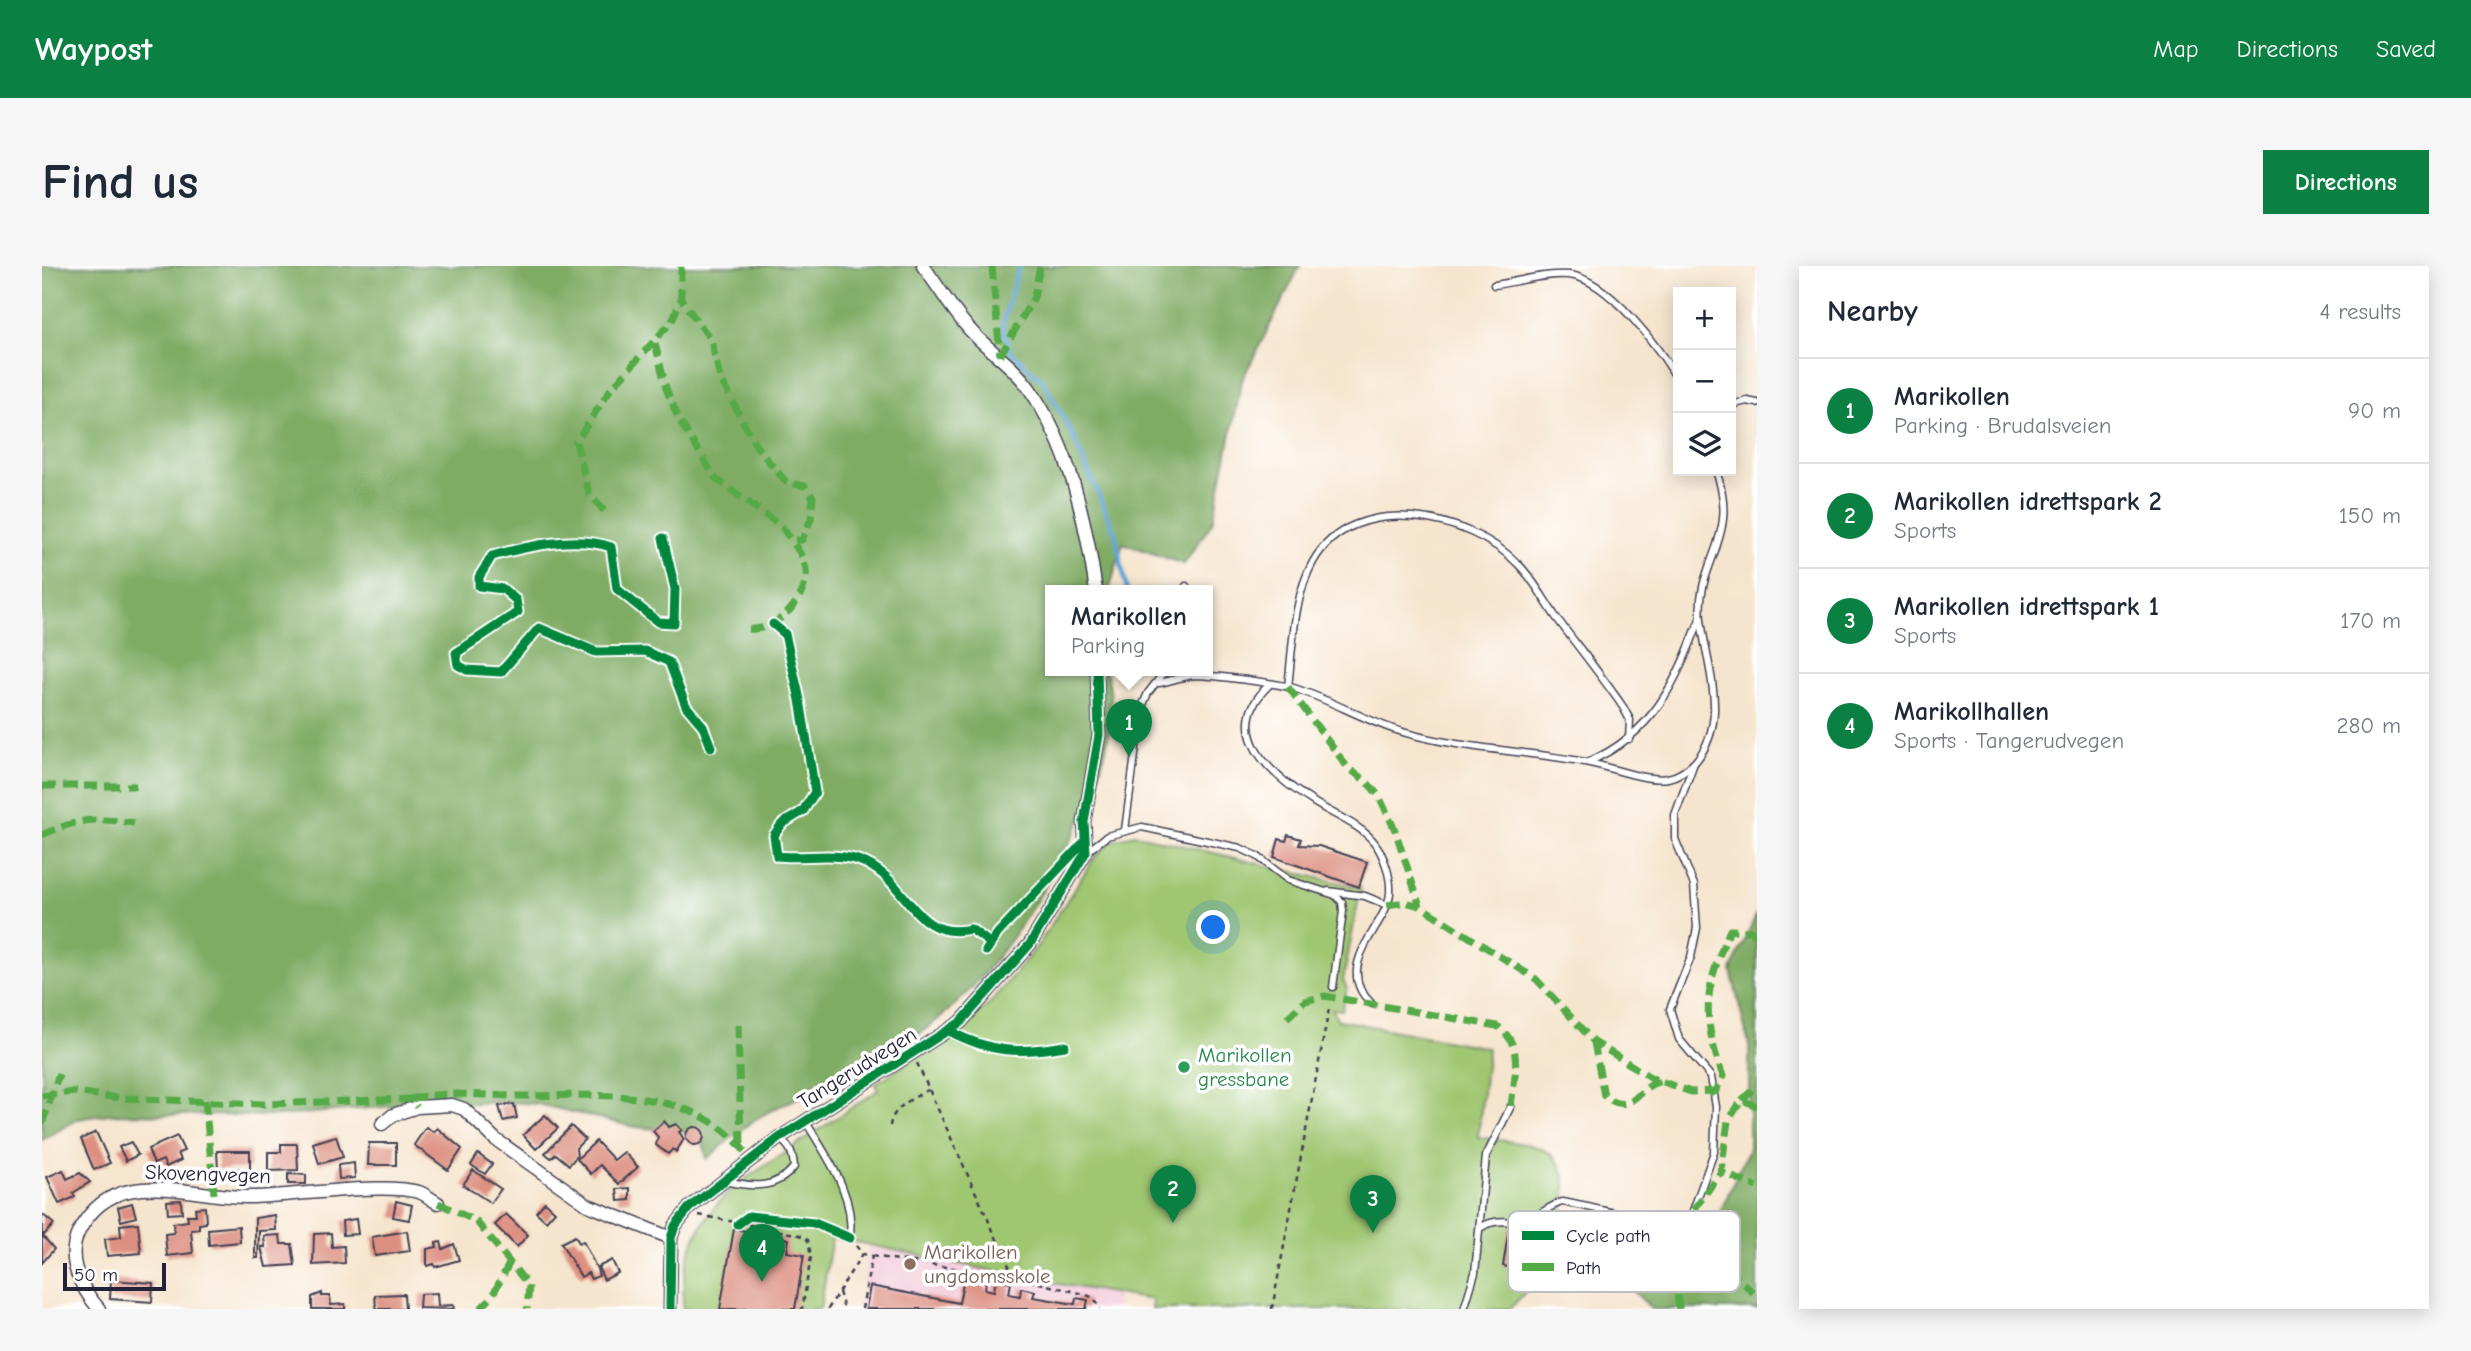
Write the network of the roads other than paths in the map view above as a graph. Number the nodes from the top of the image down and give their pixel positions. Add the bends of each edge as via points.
1 (923, 266) edge
2 (1494, 285) dead end
3 (1673, 372) edge
4 (1757, 403) edge
5 (1736, 404) edge
6 (1717, 476) edge
7 (1095, 585) edge
8 (1700, 617) junction
9 (1097, 676) edge
10 (1162, 676) edge
11 (1190, 676) edge
12 (1202, 676) edge
13 (1159, 683) junction
14 (1269, 685) junction
15 (1288, 687) junction
16 (1629, 739) junction
17 (1588, 762) junction
18 (1695, 762) junction
19 (1125, 830) junction
20 (1086, 852) junction
21 (1319, 890) junction
22 (1387, 905) junction
23 (1333, 987) dead end
24 (1372, 1004) dead end
25 (1511, 1107) dead end
26 (805, 1120) junction
27 (382, 1124) dead end
28 (779, 1138) junction
29 (723, 1180) junction
30 (438, 1203) dead end
31 (1545, 1211) edge
32 (1606, 1211) edge
33 (1693, 1211) edge
34 (1508, 1220) edge
35 (1480, 1228) junction
36 (847, 1237) road end
37 (671, 1238) junction
38 (99, 1309) edge
39 (670, 1309) edge
40 (1464, 1309) edge

1 - 7 street via 971,332 1028,386 1047,419 1085,521
2 - 3 lane via 1567,275 1583,278 1618,304
4 - 5 lane
6 - 8 lane via 1725,510 1722,535 1702,592
8 - 16 lane via 1678,677 1659,708
8 - 18 lane via 1716,696 1712,724
9 - 20 street via 1099,735 1084,822
10 - 13 lane
11 - 13 lane
12 - 14 lane
13 - 19 lane via 1141,709
14 - 15 lane
14 - 22 lane via 1250,708 1251,743 1261,758 1309,800 1372,839 1389,877
15 - 16 lane via 1300,595 1313,561 1331,541 1355,523 1389,516 1441,522 1481,537 1520,566 1623,707 1630,720
15 - 17 lane via 1392,728 1445,743
16 - 17 lane
17 - 18 lane via 1651,778 1679,774
18 - 33 lane via 1675,815 1675,839 1694,885 1697,928 1670,1009 1679,1039 1711,1077 1716,1107 1714,1152
19 - 20 lane via 1107,836
19 - 21 lane via 1142,827 1240,848 1288,880
20 - 26 street, Tangerudvegen via 1030,944 961,1022
21 - 22 lane via 1346,891
21 - 23 lane via 1335,895 1343,908
22 - 24 lane via 1360,958 1360,989
25 - 35 lane via 1486,1156
26 - 28 street, Tangerudvegen
26 - 36 lane via 846,1193 851,1215
27 - 37 street via 417,1107 464,1109 505,1147 588,1205
28 - 29 street, Tangerudvegen
28 - 29 lane via 793,1156 794,1167 786,1177 762,1185
29 - 37 street, Tangerudvegen via 688,1208
30 - 38 street, Skovengvegen via 419,1192 380,1190 249,1198 140,1189 111,1195 89,1211 76,1237 73,1256 82,1289
31 - 32 lane via 1562,1202
34 - 35 lane via 1498,1219
35 - 40 lane via 1475,1273
37 - 39 street, Tangerudvegen

